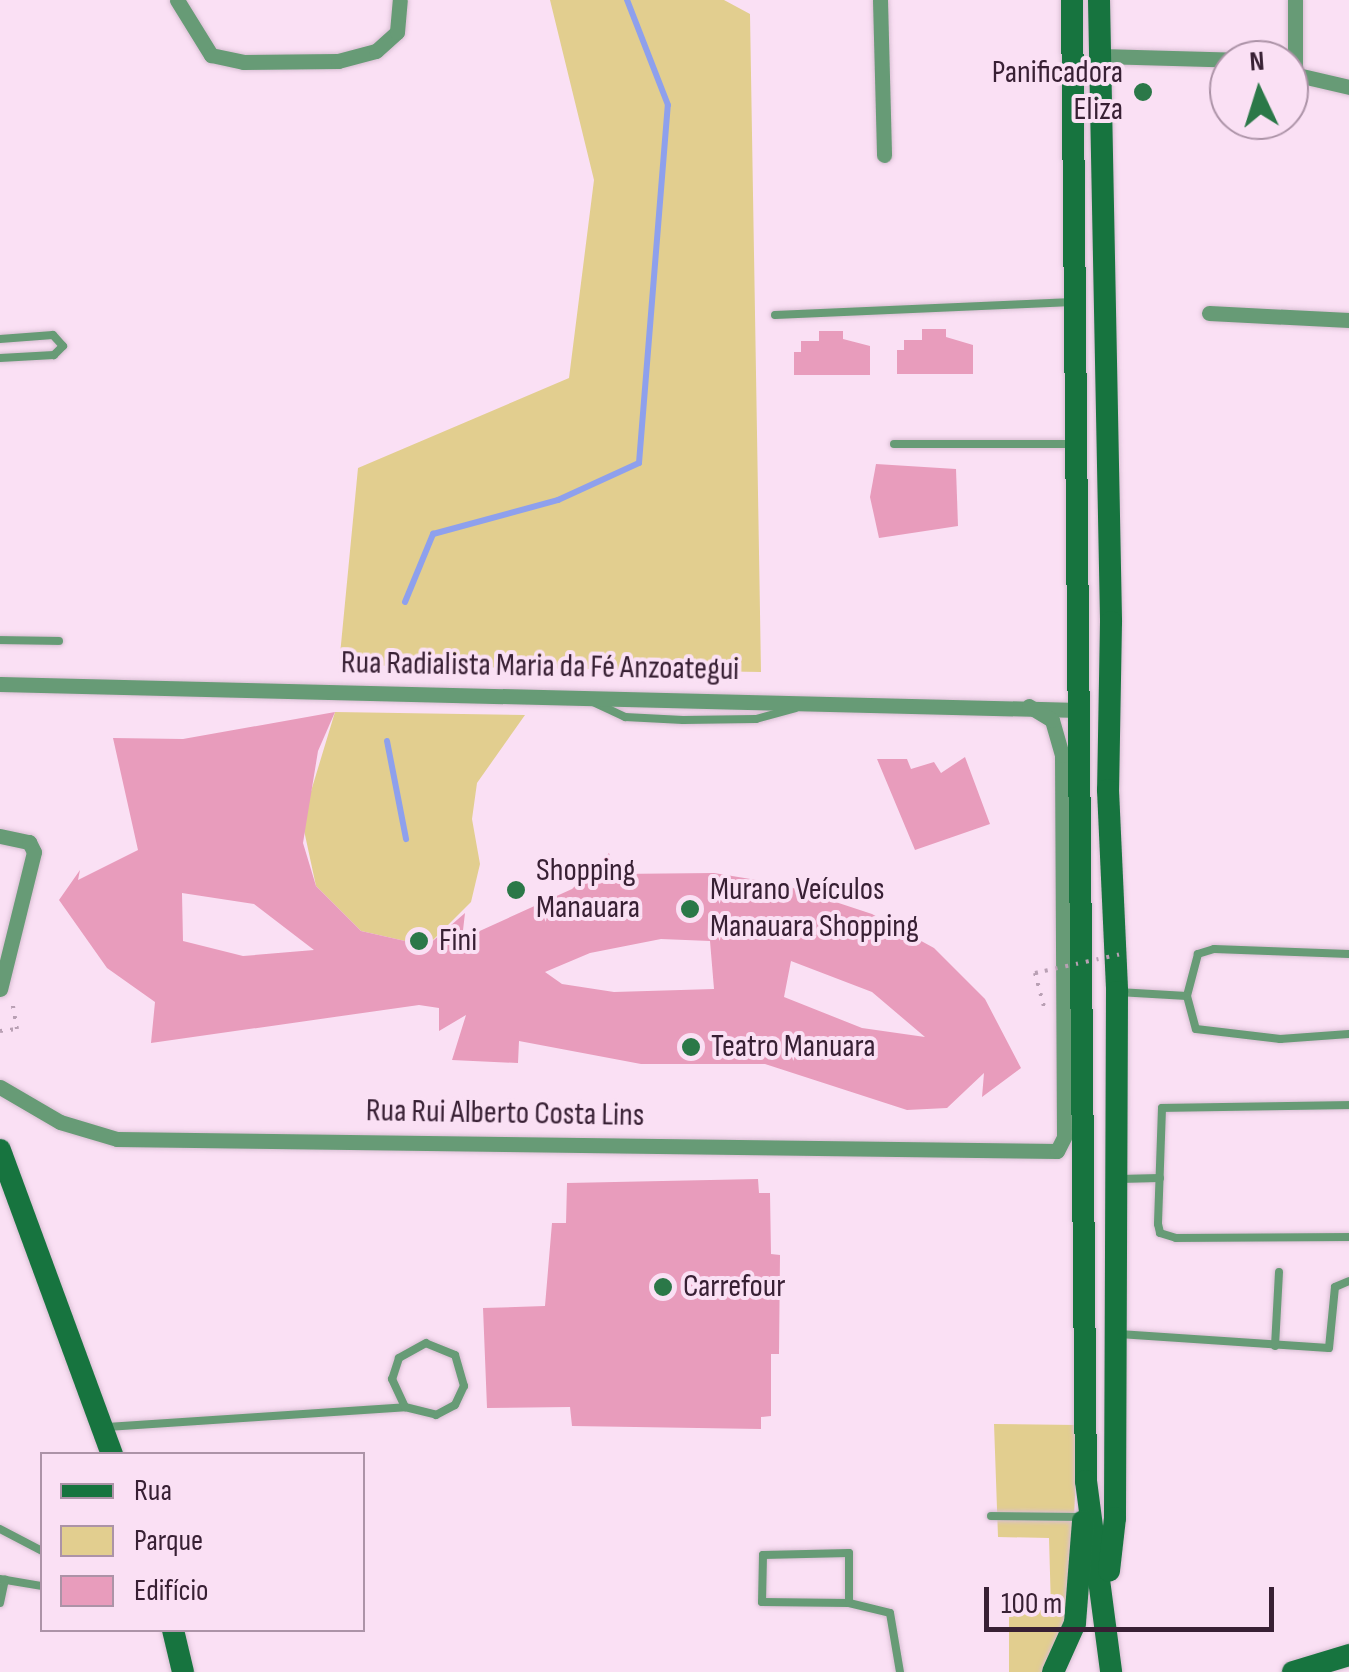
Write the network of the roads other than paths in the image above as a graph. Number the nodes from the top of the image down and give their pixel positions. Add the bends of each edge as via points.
1 (177, 0) edge
2 (400, 0) edge
3 (880, 0) edge
4 (1072, 0) edge
5 (1099, 0) edge
6 (1294, 0) edge
7 (1293, 40) edge
8 (1100, 56) junction
9 (1209, 59) edge
10 (1309, 78) edge
11 (1349, 88) edge
12 (884, 155) dead end
13 (1078, 302) junction
14 (1209, 313) dead end
15 (775, 315) dead end
16 (1349, 320) edge
17 (0, 339) edge
18 (0, 358) edge
19 (894, 444) dead end
20 (1078, 444) junction
21 (0, 640) edge
22 (60, 641) dead end
23 (0, 684) edge
24 (1029, 706) junction
25 (1079, 710) junction
26 (1062, 804) junction
27 (1081, 830) junction
28 (0, 836) edge
29 (1082, 900) junction
30 (1061, 929) junction
31 (1349, 954) edge
32 (1117, 992) junction
33 (6, 994) edge
34 (1188, 996) junction
35 (1349, 1034) edge
36 (0, 1087) edge
37 (1349, 1105) edge
38 (0, 1150) edge
39 (1160, 1178) junction
40 (1116, 1179) junction
41 (7, 1192) edge
42 (1349, 1237) edge
43 (1279, 1272) dead end
44 (1349, 1281) edge
45 (1116, 1334) junction
46 (1276, 1346) junction
47 (405, 1408) junction
48 (102, 1427) junction
49 (111, 1452) edge
50 (1086, 1481) junction
51 (991, 1516) dead end
52 (1084, 1517) junction
53 (0, 1529) edge
54 (40, 1550) edge
55 (3, 1579) edge
56 (40, 1586) edge
57 (0, 1603) edge
58 (850, 1603) junction
59 (1105, 1604) junction
60 (173, 1632) edge
61 (1345, 1662) edge
62 (183, 1672) edge
63 (900, 1672) edge
64 (1053, 1672) edge
65 (1110, 1672) edge
66 (1293, 1672) edge

1 - 2 street via 211,55 243,62 338,61 376,51 397,32
3 - 12 street
4 - 13 main road
5 - 8 main road
6 - 7 street
8 - 9 street
8 - 32 main road via 1108,790
10 - 11 street
13 - 15 lane
13 - 20 main road
14 - 16 street
17 - 18 lane via 53,335 63,346 54,355
19 - 20 lane
20 - 25 main road
21 - 22 lane
23 - 24 street, Rua Radialista Maria da Fé Anzoategui
24 - 25 street, Rua Radialista Maria da Fé Anzoategui
24 - 26 street via 1052,720 1058,734
25 - 27 main road
26 - 27 main road
26 - 30 street
27 - 29 main road
28 - 33 street via 29,842 34,852
29 - 30 main road
29 - 50 main road
30 - 36 street, Rua Rui Alberto Costa Lins via 1063,1141 1056,1150 117,1138 60,1122
31 - 34 lane via 1214,949 1198,954
32 - 34 lane via 1167,1000
32 - 40 main road
34 - 35 lane via 1196,1028 1280,1038
37 - 39 lane via 1169,1105 1159,1112
38 - 41 main road
39 - 40 lane
39 - 42 lane via 1160,1233
40 - 45 main road
41 - 48 main road
43 - 46 lane
44 - 46 lane via 1334,1287 1329,1348
45 - 46 lane
45 - 59 main road via 1115,1518
47 - 47 lane via 436,1415 455,1404 464,1374 447,1348 426,1343 398,1358 393,1390
47 - 48 lane
48 - 49 main road
50 - 52 main road
50 - 59 main road
51 - 52 lane
52 - 64 main road via 1075,1624
53 - 54 lane
55 - 56 lane
55 - 57 lane
58 - 58 lane via 848,1553 762,1555 762,1602
58 - 63 lane via 896,1620
59 - 65 main road
60 - 62 main road
61 - 66 main road

